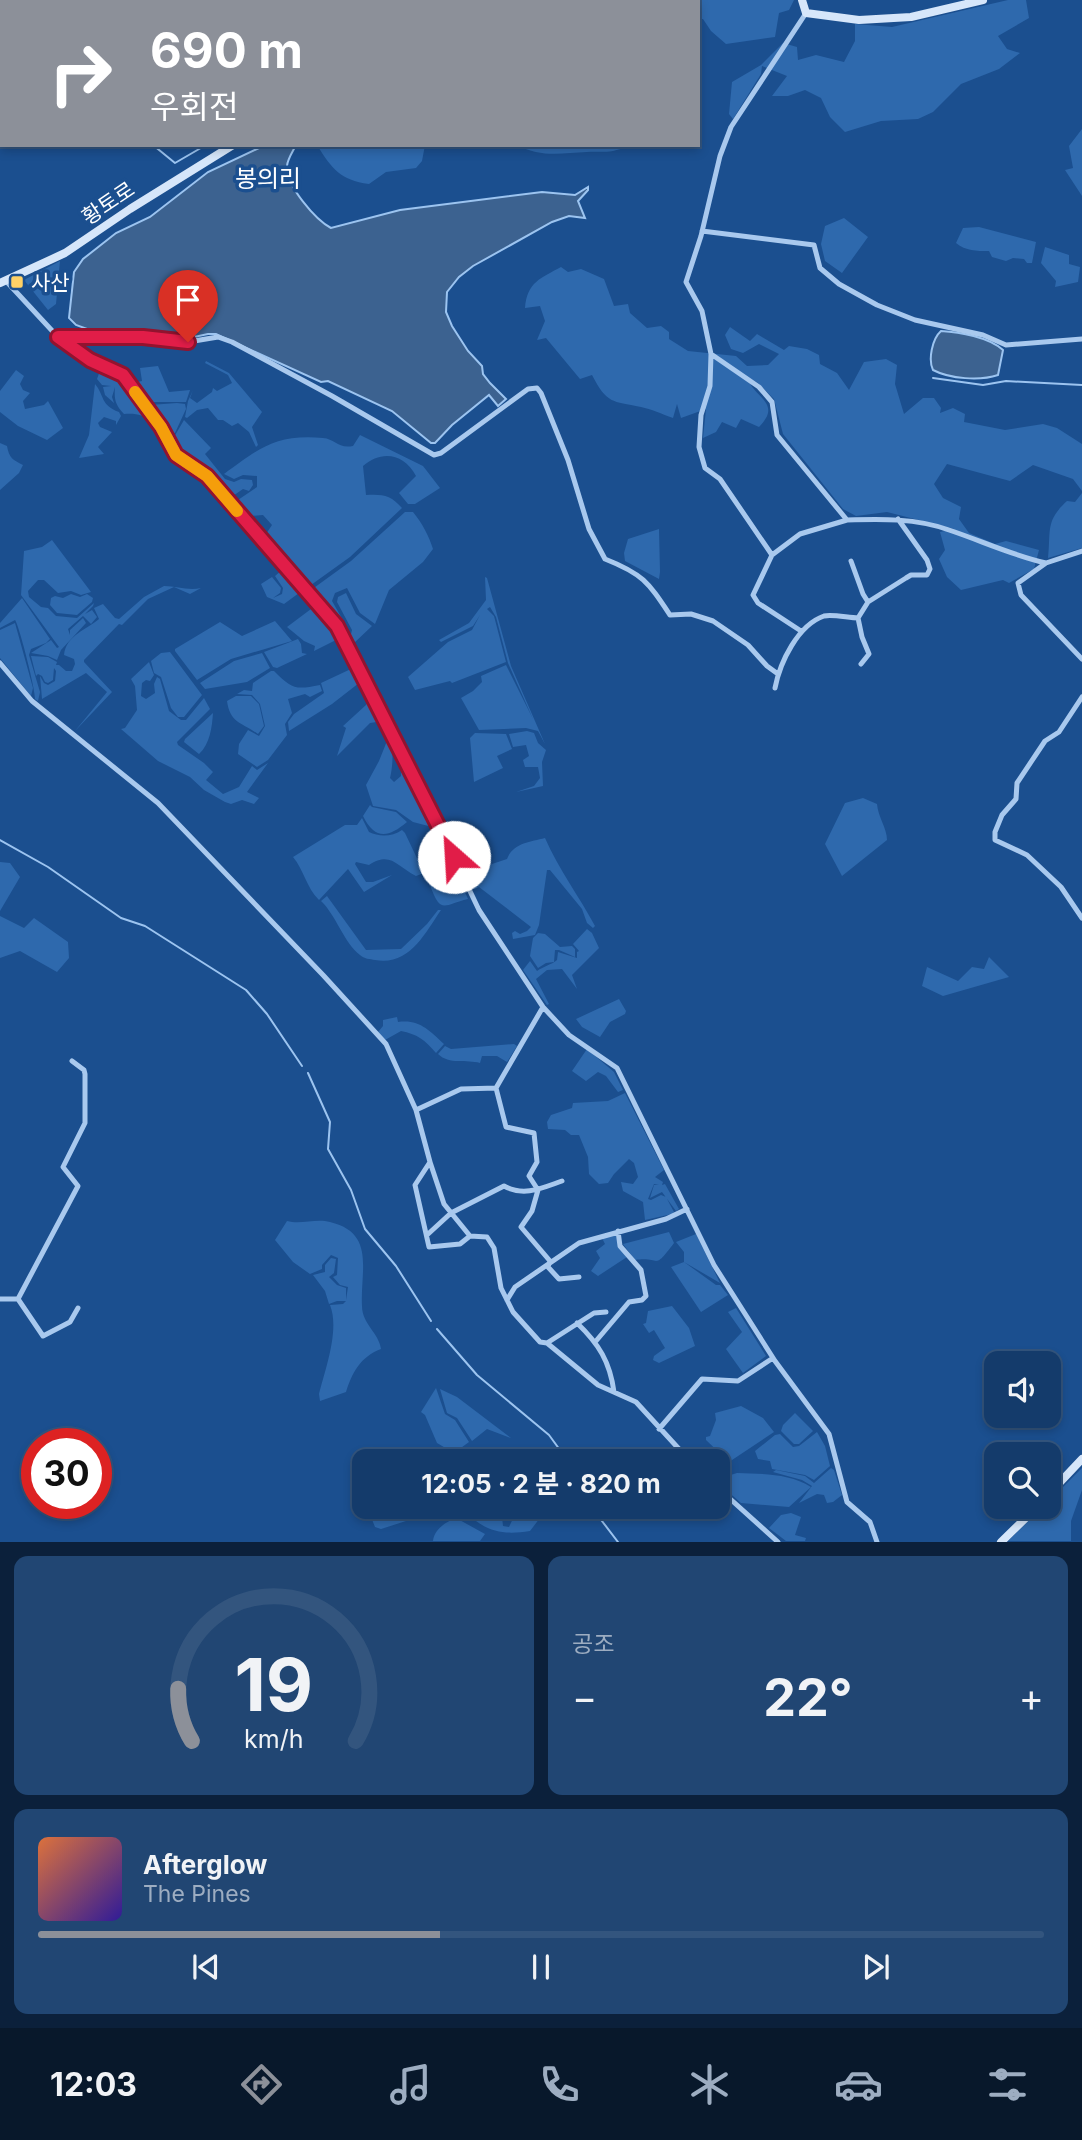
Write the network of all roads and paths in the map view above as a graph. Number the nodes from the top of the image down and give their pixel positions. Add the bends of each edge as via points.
1 (802, 0) edge
2 (983, 0) edge
3 (806, 13) junction
4 (230, 147) edge
5 (702, 231) junction
6 (3, 281) edge
7 (58, 337) junction
8 (1082, 339) edge
9 (711, 355) junction
10 (898, 519) junction
11 (847, 520) junction
12 (1082, 551) edge
13 (772, 555) junction
14 (851, 561) dead end
15 (1046, 563) junction
16 (868, 602) junction
17 (858, 618) junction
18 (801, 631) junction
19 (1082, 659) edge
20 (0, 663) edge
21 (861, 664) dead end
22 (778, 674) junction
23 (775, 688) dead end
24 (1082, 698) edge
25 (1082, 918) edge
26 (542, 1007) junction
27 (72, 1062) dead end
28 (496, 1088) junction
29 (416, 1110) junction
30 (430, 1162) junction
31 (562, 1181) dead end
32 (538, 1190) junction
33 (687, 1209) junction
34 (451, 1213) junction
35 (618, 1231) junction
36 (427, 1235) junction
37 (470, 1236) junction
38 (550, 1261) junction
39 (579, 1277) dead end
40 (0, 1299) edge
41 (18, 1299) junction
42 (507, 1300) junction
43 (78, 1308) dead end
44 (606, 1312) dead end
45 (577, 1324) junction
46 (596, 1341) junction
47 (547, 1343) junction
48 (773, 1358) junction
49 (614, 1392) junction
50 (659, 1429) junction
51 (678, 1449) edge
52 (1082, 1459) edge
53 (1061, 1481) edge
54 (730, 1499) edge
55 (1025, 1519) edge
56 (778, 1542) edge
57 (877, 1542) edge
58 (1001, 1542) edge

1 - 3 street
2 - 3 street via 911,17 859,20
3 - 5 street via 731,127
4 - 6 street, 황토로 via 65,253
5 - 8 street via 814,245 820,268 839,284 915,320 983,335 1006,345
5 - 9 street via 686,282 702,311
6 - 7 street
7 - 22 street via 188,342 218,337 434,455 528,388 537,388 604,559 650,583 670,615 691,614 713,621 748,645
7 - 26 street via 90,360 123,375 176,455 207,476 337,626 479,910
9 - 11 street via 760,387 772,402 777,435
9 - 13 street via 699,447 705,468 720,479
10 - 11 street
10 - 15 street via 947,529
10 - 16 street via 930,569 927,575 911,575
11 - 13 street via 800,534
12 - 15 street
13 - 18 street via 753,595
14 - 16 street
15 - 19 street via 1018,583 1021,595
16 - 17 street
17 - 18 street via 825,616
17 - 21 street via 869,653
18 - 22 street
20 - 29 street via 32,701 158,803 339,992 386,1044
22 - 23 street
24 - 25 street via 1017,783 1016,799 995,832 995,840 1027,855 1061,887
26 - 28 street
26 - 33 street via 569,1035 617,1068
27 - 41 street via 85,1074 85,1123 63,1167 78,1186
28 - 29 street via 461,1089
28 - 32 street via 506,1127 534,1133 537,1162 529,1176
29 - 30 street
30 - 34 street
30 - 36 street via 415,1185
31 - 32 street
32 - 34 street via 515,1193 504,1186
32 - 38 street via 521,1227
33 - 35 street
33 - 48 street via 714,1265
34 - 36 street
34 - 37 street
35 - 38 street via 579,1243
35 - 46 street via 620,1246 641,1270 646,1296 629,1302
36 - 37 street via 429,1247 460,1244
37 - 42 street via 487,1237 494,1248
38 - 39 street via 548,1267 559,1279
38 - 42 street via 514,1287
40 - 41 street
41 - 43 street via 43,1336 70,1322
42 - 47 street via 540,1342
44 - 45 street via 594,1313
45 - 46 street
45 - 47 street
46 - 49 street
47 - 49 street via 598,1385
48 - 50 street via 738,1381 702,1379
48 - 57 street via 830,1434 847,1502 870,1522
49 - 50 street via 636,1402
50 - 51 street
52 - 53 street
54 - 56 street
55 - 58 street

